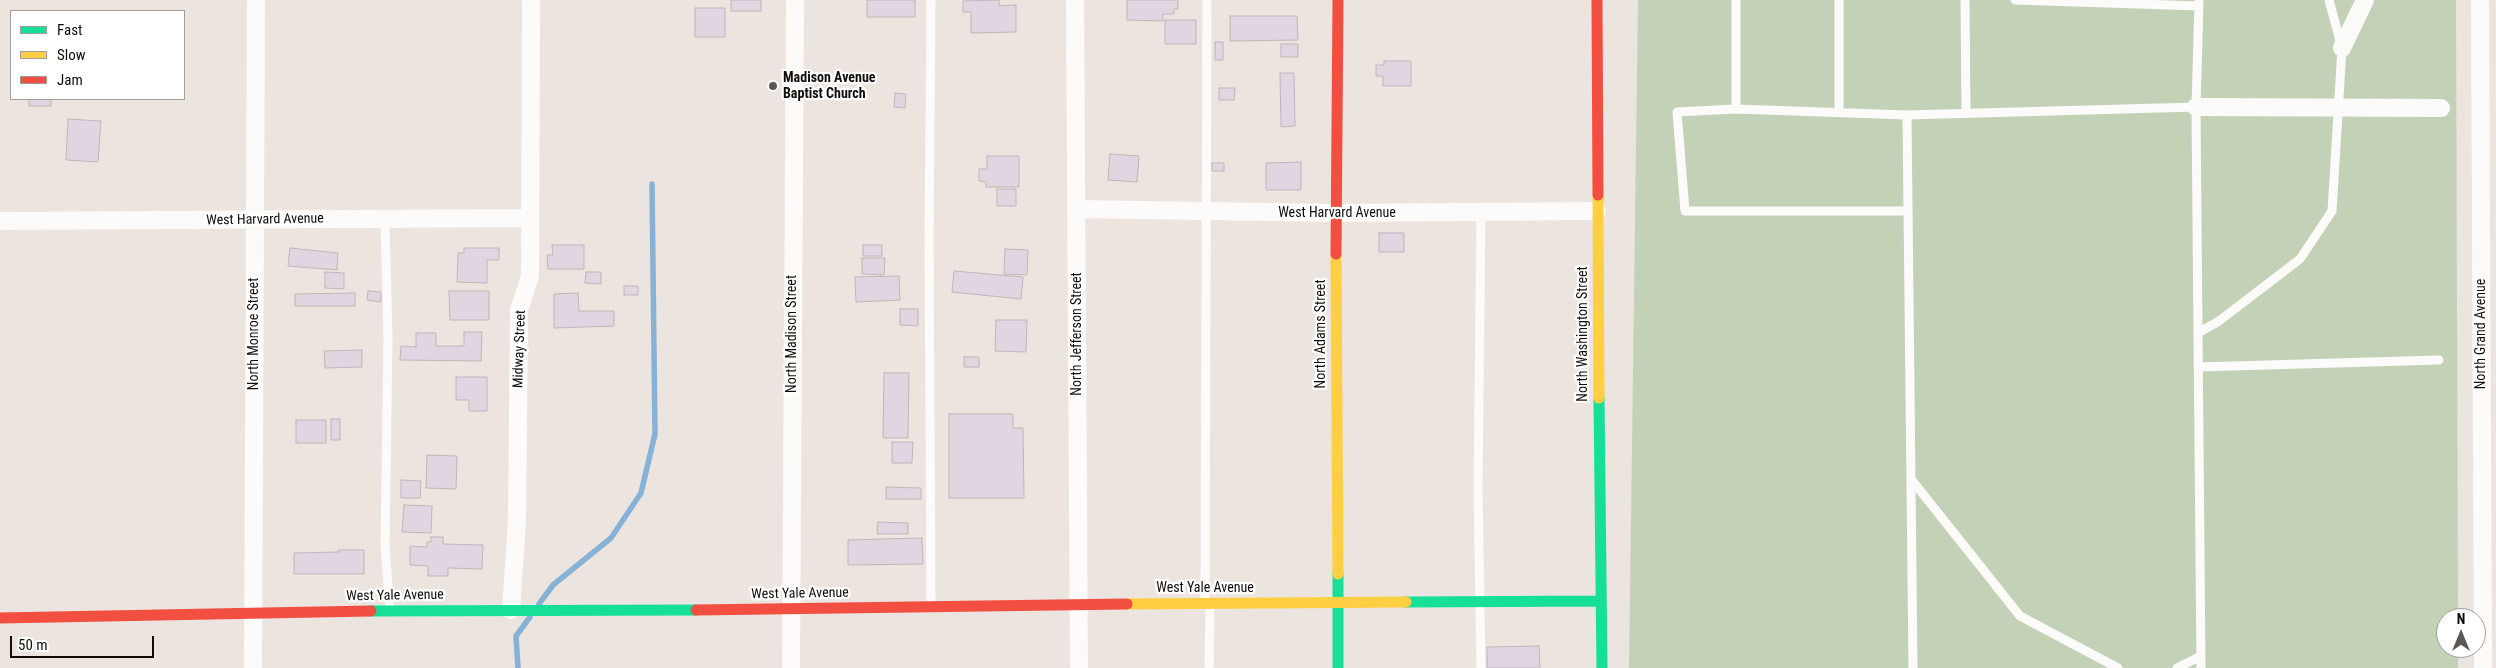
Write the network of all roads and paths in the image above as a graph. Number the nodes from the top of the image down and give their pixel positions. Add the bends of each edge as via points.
1 (256, 0) edge
2 (531, 0) edge
3 (794, 0) edge
4 (931, 0) edge
5 (1075, 0) edge
6 (1207, 0) edge
7 (1338, 0) edge
8 (1597, 0) edge
9 (1736, 0) edge
10 (1839, 0) edge
11 (1965, 0) edge
12 (2015, 0) edge
13 (2329, 0) edge
14 (2365, 0) edge
15 (2480, 0) edge
16 (2199, 3) edge
17 (2342, 48) junction
18 (2196, 107) junction
19 (2338, 108) junction
20 (2441, 108) dead end
21 (1736, 109) junction
22 (1839, 112) junction
23 (1966, 113) junction
24 (1906, 114) junction
25 (1077, 209) junction
26 (1597, 211) junction
27 (1908, 211) junction
28 (1206, 212) junction
29 (1481, 212) junction
30 (1336, 213) junction
31 (386, 218) junction
32 (530, 218) junction
33 (254, 220) junction
34 (0, 221) edge
35 (2198, 333) junction
36 (2439, 360) dead end
37 (2198, 367) junction
38 (1911, 480) junction
39 (1600, 601) junction
40 (1479, 602) junction
41 (1336, 603) junction
42 (1078, 604) junction
43 (1207, 604) junction
44 (931, 607) junction
45 (2482, 608) edge
46 (791, 609) junction
47 (512, 610) junction
48 (390, 611) junction
49 (252, 612) junction
50 (0, 618) edge
51 (2486, 646) edge
52 (2201, 656) junction
53 (2496, 662) edge
54 (253, 668) edge
55 (791, 668) edge
56 (1079, 668) edge
57 (1210, 668) edge
58 (1338, 668) edge
59 (1481, 668) edge
60 (1602, 668) edge
61 (1913, 668) edge
62 (2118, 668) edge
63 (2178, 668) edge
64 (2201, 668) edge

1 - 33 street, North Monroe Street
2 - 32 street, Midway Street
3 - 46 street, North Madison Street
4 - 44 lane
5 - 25 street, North Jefferson Street
6 - 28 lane
7 - 30 street, North Adams Street
8 - 26 street, North Washington Street
9 - 21 lane
10 - 22 lane
11 - 23 lane
12 - 16 lane
13 - 17 lane
14 - 17 street
15 - 45 street, North Grand Avenue
16 - 18 lane
17 - 19 lane
18 - 19 street
18 - 23 lane
18 - 35 lane
19 - 20 street
19 - 35 lane via 2332,211 2300,259 2219,321
21 - 22 lane
21 - 27 lane via 1677,112 1685,211
22 - 24 lane
23 - 24 lane
24 - 27 lane
25 - 28 street, West Harvard Avenue
25 - 42 street, North Jefferson Street
26 - 29 street, West Harvard Avenue
26 - 39 street, North Washington Street
27 - 38 lane
28 - 30 street, West Harvard Avenue
28 - 43 lane
29 - 30 street, West Harvard Avenue
29 - 40 lane
30 - 41 street, North Adams Street
31 - 32 street, West Harvard Avenue
31 - 33 street, West Harvard Avenue
31 - 48 lane via 385,546
32 - 47 street, Midway Street via 530,276 519,310 517,520
33 - 34 street, West Harvard Avenue
33 - 49 street, North Monroe Street
35 - 37 lane
36 - 37 lane
37 - 52 lane
38 - 61 lane
38 - 62 lane via 2020,616
39 - 40 street, West Yale Avenue
39 - 60 street, North Washington Street
40 - 41 street, West Yale Avenue
40 - 59 lane
41 - 43 street, West Yale Avenue
41 - 58 street, North Adams Street
42 - 43 street, West Yale Avenue
42 - 44 street, West Yale Avenue
42 - 56 street, North Jefferson Street
43 - 57 lane
44 - 46 street, West Yale Avenue
46 - 47 street, West Yale Avenue
46 - 55 street, North Madison Street
47 - 48 street, West Yale Avenue
48 - 49 street, West Yale Avenue
49 - 50 street, West Yale Avenue
49 - 54 street, North Monroe Street
51 - 53 street
52 - 63 lane
52 - 64 lane

